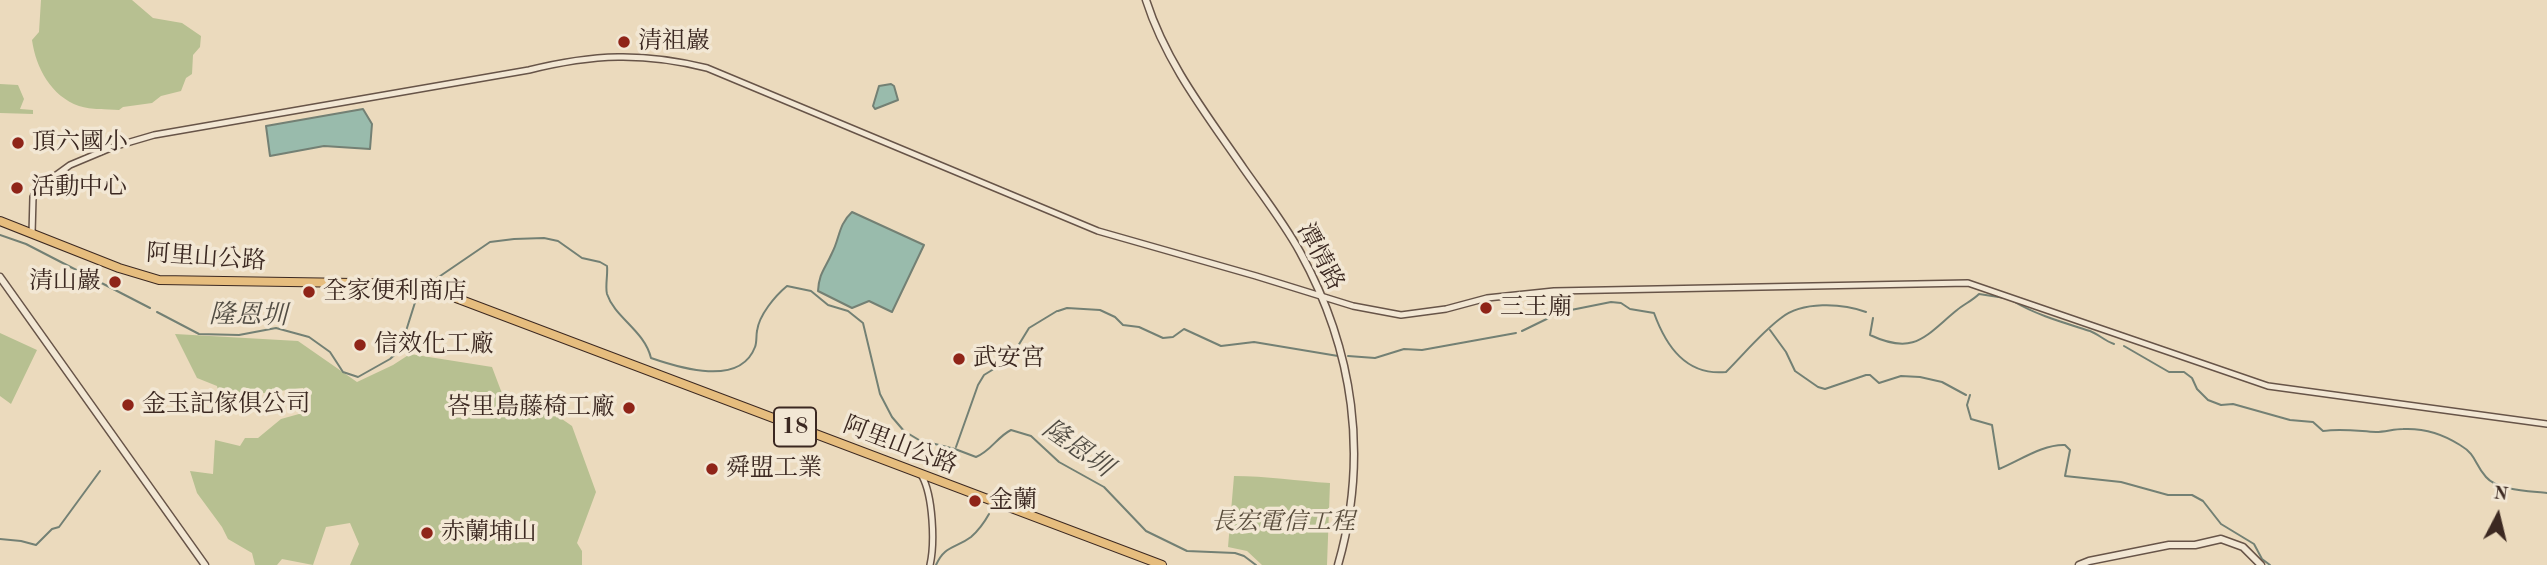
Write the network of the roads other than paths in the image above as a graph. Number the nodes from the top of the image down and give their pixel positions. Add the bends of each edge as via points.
1 (1146, 0) edge
2 (0, 221) edge
3 (32, 234) junction
4 (0, 276) edge
5 (1321, 296) junction
6 (2547, 424) edge
7 (922, 476) junction
8 (205, 565) edge
9 (930, 565) edge
10 (1162, 565) edge
11 (1338, 565) edge
12 (2079, 565) edge
13 (2261, 565) edge

1 - 5 street, 潭情路 via 1154,25 1192,95 1300,251
2 - 3 main road, 阿里山公路 / 18
3 - 5 street via 37,189 70,165 123,144 562,62 634,56 707,68 1098,231
3 - 7 main road, 阿里山公路 / 18 via 159,280 423,285
4 - 8 street
5 - 6 street via 1401,315 1553,291 1968,284 2268,386
5 - 11 street, 潭情路 via 1343,358 1353,406 1351,499
7 - 9 street via 929,500
7 - 10 main road, 阿里山公路 / 18
12 - 13 street via 2163,546 2221,539 2243,547

